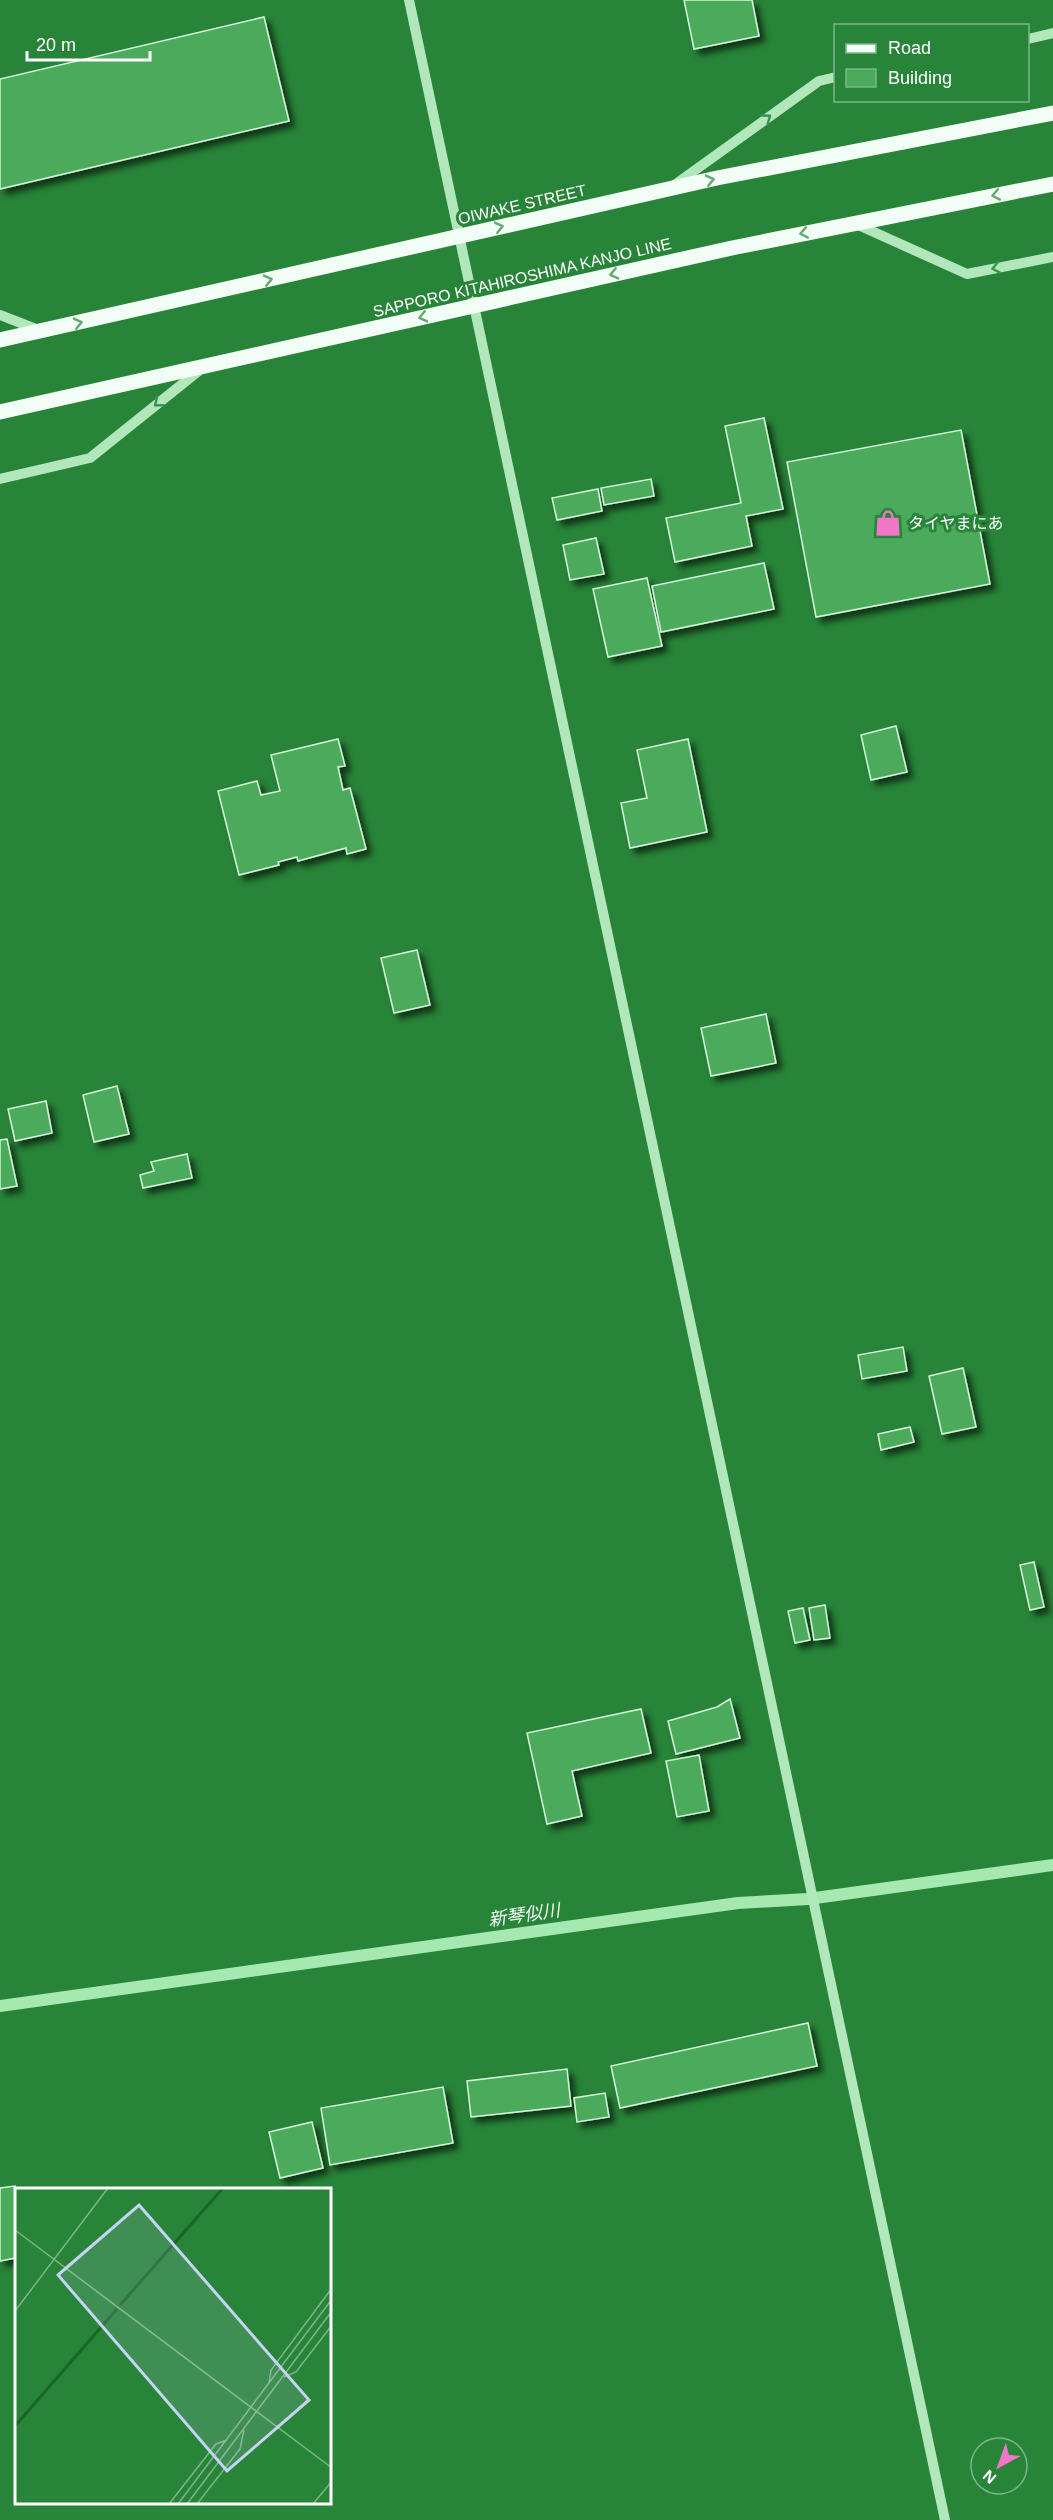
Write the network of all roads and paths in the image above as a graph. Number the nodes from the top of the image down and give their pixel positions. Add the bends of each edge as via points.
1 (409, 0) edge
2 (1053, 33) edge
3 (1029, 39) edge
4 (834, 77) edge
5 (1053, 113) edge
6 (1053, 184) edge
7 (668, 189) junction
8 (855, 224) junction
9 (460, 236) junction
10 (1053, 257) edge
11 (477, 305) junction
12 (0, 315) edge
13 (41, 331) junction
14 (0, 340) edge
15 (204, 367) junction
16 (0, 412) edge
17 (0, 478) edge
18 (945, 2520) edge

1 - 9 street
2 - 3 street
7 -> 4 street via 819,81
7 -> 5 main road, OIWAKE STREET
6 -> 8 main road, SAPPORO KITAHIROSHIMA KANJO LINE
9 -> 7 main road, OIWAKE STREET
10 -> 8 street via 967,274
8 -> 11 main road, SAPPORO KITAHIROSHIMA KANJO LINE
9 - 11 street
13 -> 9 main road, OIWAKE STREET
11 -> 15 main road, SAPPORO KITAHIROSHIMA KANJO LINE
11 - 18 street
12 - 13 street
13 - 14 main road, OIWAKE STREET
15 - 16 main road, SAPPORO KITAHIROSHIMA KANJO LINE
15 -> 17 street via 90,458

